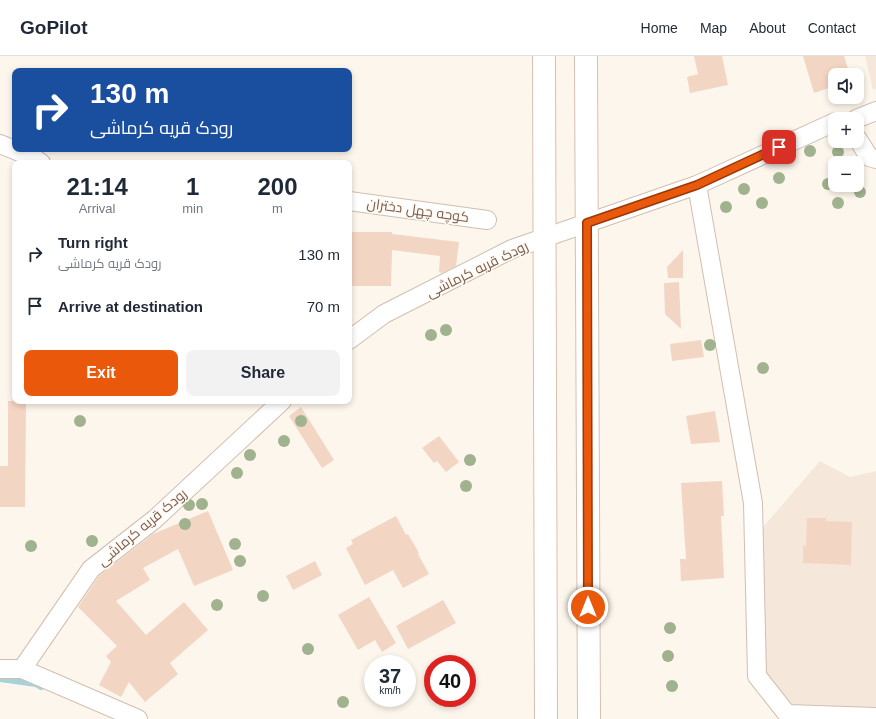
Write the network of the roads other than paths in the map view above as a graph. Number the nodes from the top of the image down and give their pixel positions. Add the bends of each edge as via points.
1 (544, 56) edge
2 (586, 56) edge
3 (876, 111) edge
4 (864, 116) edge
5 (828, 125) edge
6 (0, 144) edge
7 (863, 148) edge
8 (12, 149) edge
9 (19, 152) edge
10 (876, 159) edge
11 (37, 160) edge
12 (697, 185) junction
13 (352, 201) edge
14 (487, 220) dead end
15 (587, 223) junction
16 (545, 238) junction
17 (352, 338) edge
18 (279, 404) edge
19 (22, 669) junction
20 (0, 670) edge
21 (876, 717) edge
22 (138, 719) edge
23 (546, 719) edge
24 (589, 719) edge

1 - 16 street
2 - 15 street
3 - 4 street
5 - 12 street, رودک قریه کرماشی
6 - 8 street
7 - 10 street via 869,157
9 - 11 street
12 - 15 street, رودک قریه کرماشی
12 - 21 street via 753,503 757,676 787,714
13 - 14 street, کوچه چهل دختران
15 - 16 street, رودک قریه کرماشی
15 - 24 street
16 - 17 street, رودک قریه کرماشی via 512,249 384,314
16 - 23 street
18 - 19 street, رودک قریه کرماشی via 156,519 91,569
19 - 20 street
19 - 22 street

